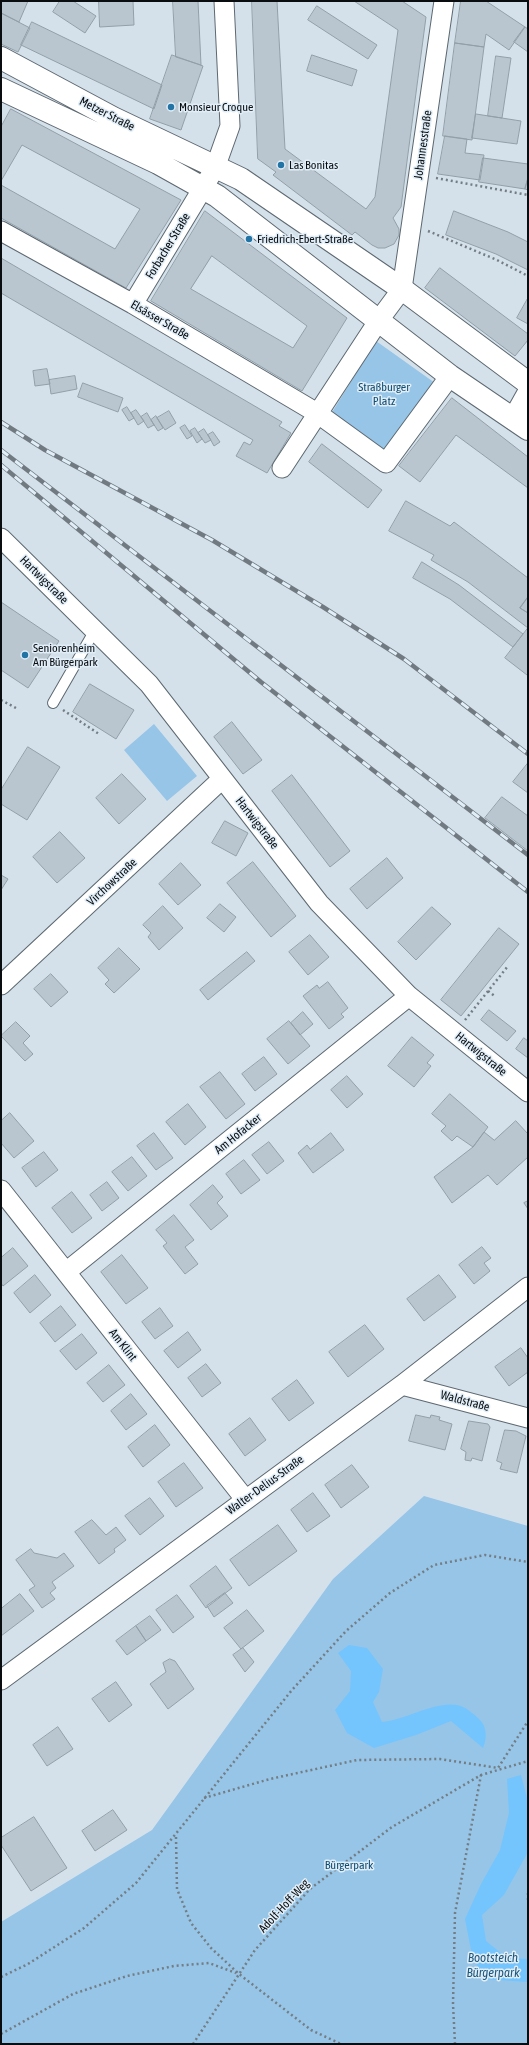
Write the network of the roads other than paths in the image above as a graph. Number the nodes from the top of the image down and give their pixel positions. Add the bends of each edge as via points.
1 (224, 1) edge
2 (444, 1) edge
3 (1, 58) edge
4 (1, 89) edge
5 (215, 168) junction
6 (203, 188) junction
7 (1, 230) edge
8 (402, 289) junction
9 (132, 304) junction
10 (379, 320) junction
11 (450, 376) junction
12 (528, 383) edge
13 (528, 394) edge
14 (317, 413) junction
15 (521, 424) edge
16 (282, 468) dead end
17 (1, 538) edge
18 (95, 630) junction
19 (53, 703) road end
20 (222, 779) junction
21 (1, 985) edge
22 (409, 996) junction
23 (528, 1092) edge
24 (1, 1190) edge
25 (66, 1272) junction
26 (528, 1287) edge
27 (402, 1385) junction
28 (528, 1418) edge
29 (245, 1499) junction
30 (1, 1680) edge

1 - 5 street via 230,126
2 - 8 street, Johannesstraße
3 - 5 main road, Metzer Straße via 112,118
4 - 6 main road, Metzer Straße via 158,162
5 - 6 street
5 - 8 main road via 240,179
6 - 9 street, Forbacher Straße
6 - 10 main road
7 - 9 street, Elsässer Straße
8 - 10 street
8 - 12 main road
9 - 14 street, Elsässer Straße
10 - 11 main road
10 - 14 street
11 - 14 street via 386,463
11 - 15 main road
13 - 15 main road
14 - 16 street
17 - 18 street, Hartwigstraße
18 - 19 lane
18 - 20 street, Hartwigstraße via 149,684
20 - 21 street, Virchowstraße
20 - 22 street, Hartwigstraße via 319,903
22 - 23 street, Hartwigstraße
22 - 25 street, Am Hofacker
24 - 25 street, Am Klint
25 - 29 street, Am Klint
26 - 27 street, Walter-Delius-Straße
27 - 28 street, Waldstraße
27 - 29 street, Walter-Delius-Straße
29 - 30 street, Walter-Delius-Straße

